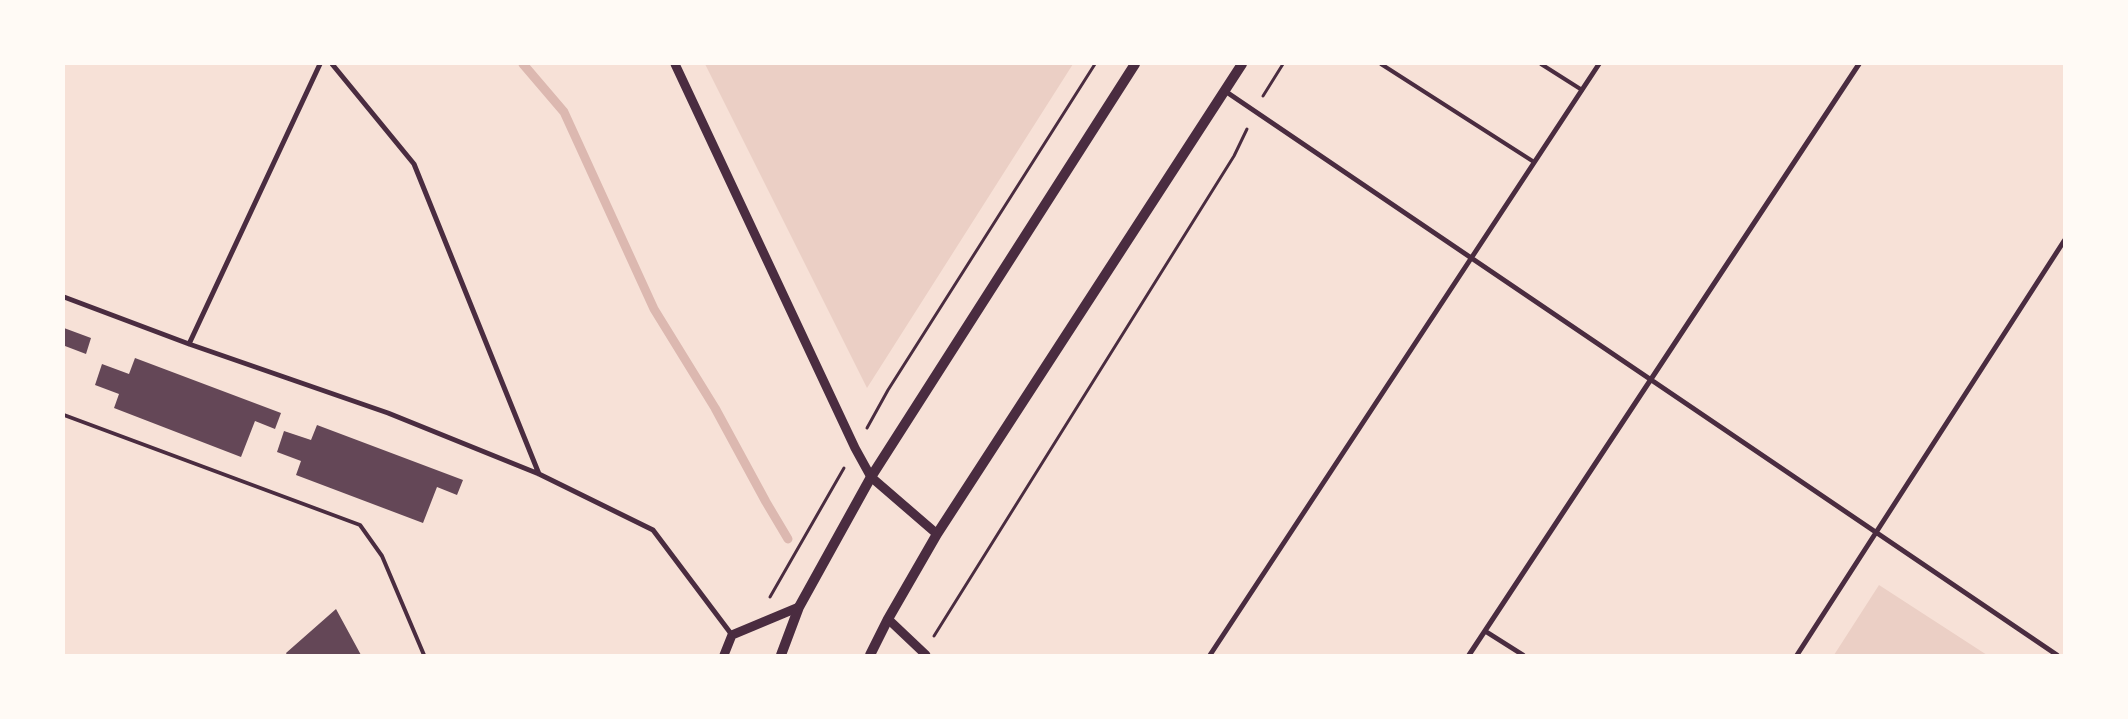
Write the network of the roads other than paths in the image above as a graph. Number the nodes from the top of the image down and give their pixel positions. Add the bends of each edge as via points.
1 (320, 64) edge
2 (332, 64) edge
3 (675, 64) edge
4 (1135, 64) edge
5 (1242, 64) edge
6 (1381, 64) edge
7 (1541, 64) edge
8 (1599, 64) edge
9 (1859, 64) edge
10 (1582, 90) junction
11 (1225, 91) junction
12 (1534, 162) junction
13 (2064, 242) edge
14 (1471, 258) junction
15 (64, 297) edge
16 (189, 344) junction
17 (1651, 379) junction
18 (64, 415) edge
19 (539, 474) junction
20 (871, 477) junction
21 (1876, 532) junction
22 (937, 534) junction
23 (799, 607) junction
24 (888, 619) junction
25 (1485, 631) junction
26 (732, 635) junction
27 (925, 654) edge
28 (424, 655) edge
29 (724, 655) edge
30 (781, 655) edge
31 (870, 655) edge
32 (1210, 655) edge
33 (1469, 655) edge
34 (1523, 655) edge
35 (1797, 655) edge
36 (2057, 655) edge

1 - 16 street
2 - 19 street via 414,164
3 - 20 street
4 - 20 main road
5 - 11 main road
6 - 12 lane
7 - 10 lane
8 - 10 street
9 - 17 street
10 - 12 street
11 - 14 street
11 - 22 main road
12 - 14 street
13 - 21 street
14 - 17 street
14 - 32 street
15 - 16 street
16 - 19 street via 388,412
17 - 21 street
17 - 25 street
18 - 28 lane via 360,525 382,556
19 - 26 street via 652,530
20 - 22 street
20 - 23 main road
21 - 35 street
21 - 36 street
22 - 24 main road
23 - 26 street
23 - 30 main road
24 - 27 street
24 - 31 main road
25 - 33 street
25 - 34 street
26 - 29 street

